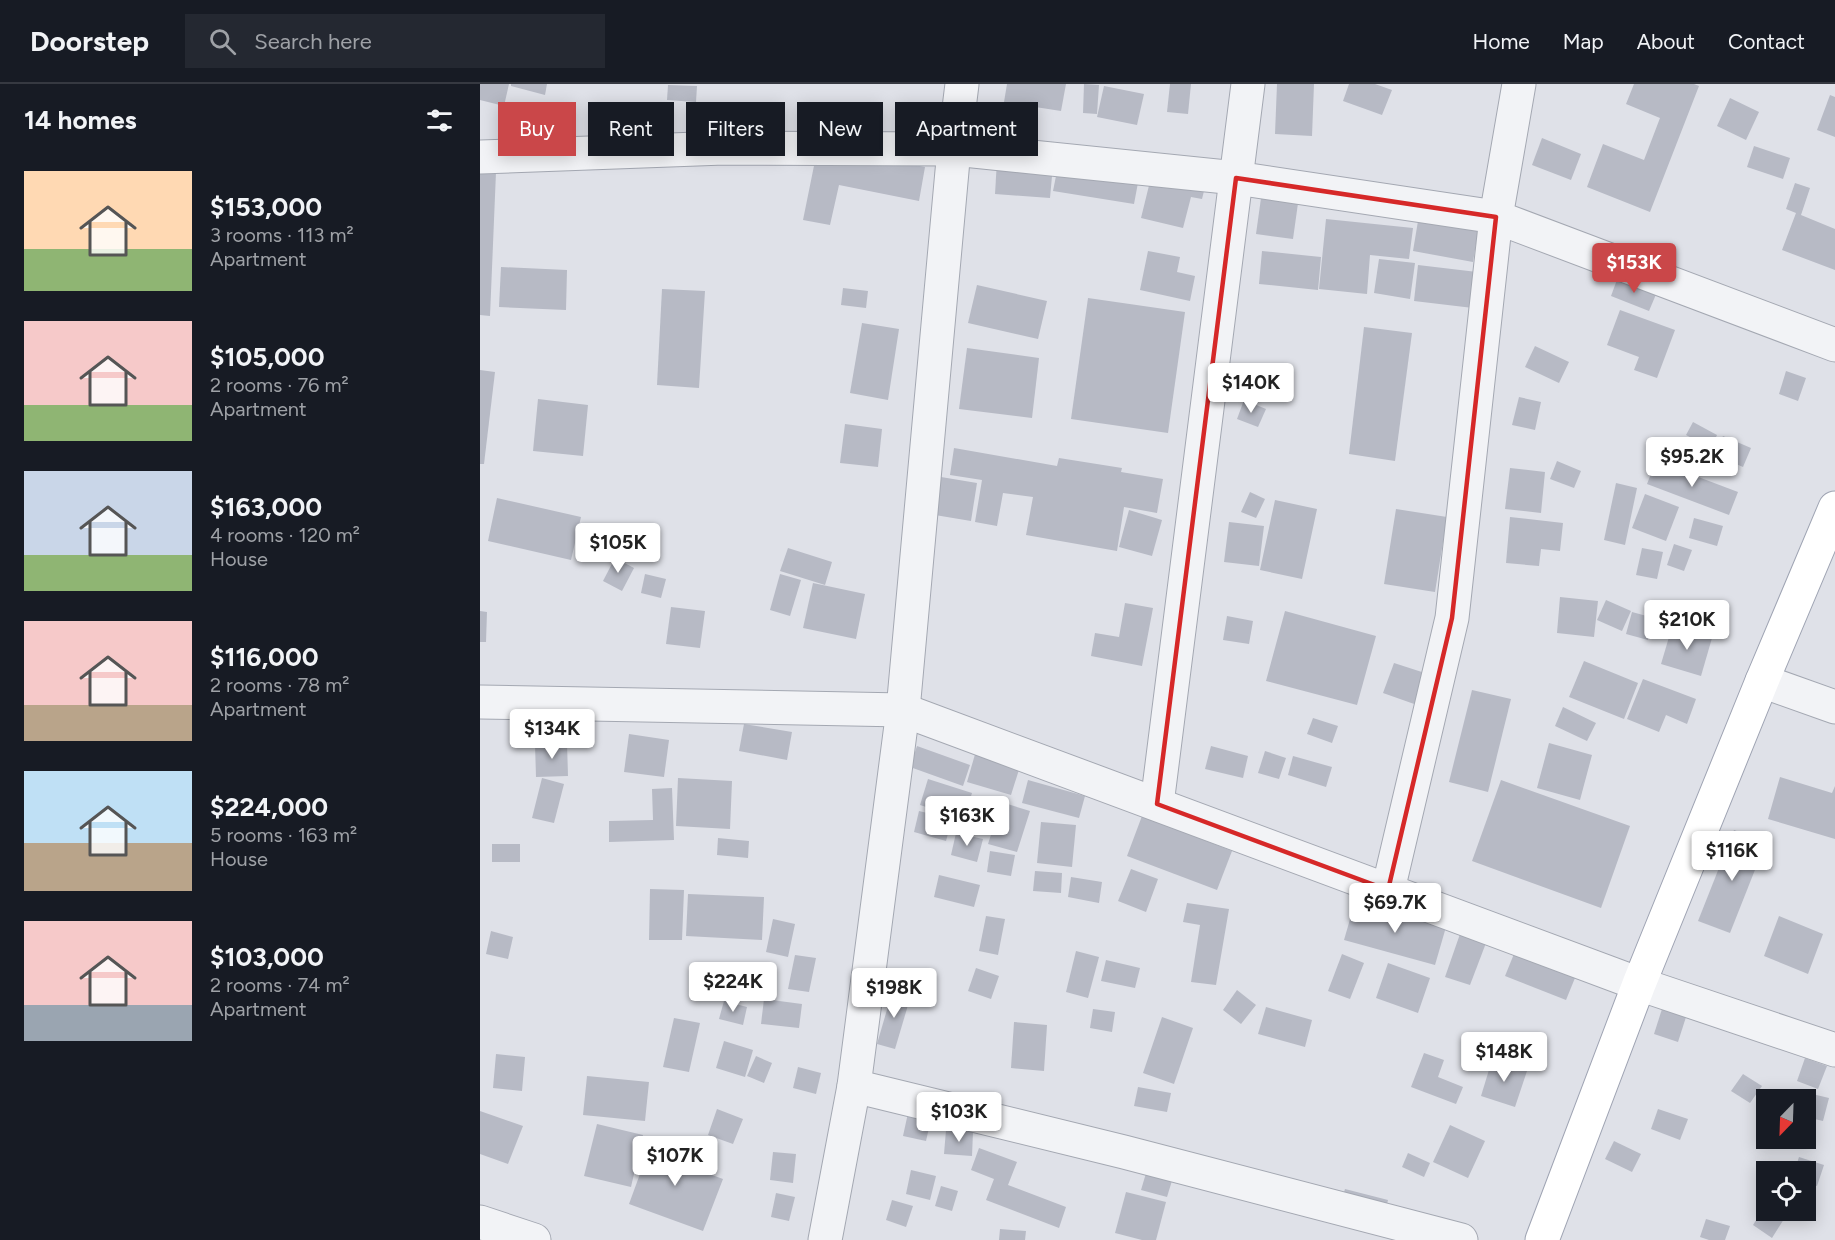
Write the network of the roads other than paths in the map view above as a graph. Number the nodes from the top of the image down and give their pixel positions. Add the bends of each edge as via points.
1 (962, 84) edge
2 (1248, 84) edge
3 (1519, 84) edge
4 (960, 102) edge
5 (895, 149) edge
6 (953, 156) edge
7 (1014, 156) edge
8 (480, 157) edge
9 (1236, 178) junction
10 (1496, 218) junction
11 (1835, 345) edge
12 (1835, 508) edge
13 (1762, 681) junction
14 (480, 702) edge
15 (1835, 707) edge
16 (903, 710) junction
17 (1158, 804) junction
18 (1388, 890) junction
19 (1639, 984) junction
20 (1835, 1050) edge
21 (854, 1086) junction
22 (480, 1221) edge
23 (534, 1240) edge
24 (825, 1240) edge
25 (1461, 1240) edge
26 (1542, 1240) edge

1 - 4 street
2 - 9 street
3 - 10 street
5 - 8 street via 724,148
6 - 16 street
7 - 9 street
9 - 10 street
9 - 17 street
10 - 11 street
10 - 18 street via 1452,618
12 - 13 main road
13 - 15 street
13 - 19 main road
14 - 16 street
16 - 17 street
16 - 21 street
17 - 18 street
18 - 19 street
19 - 20 street
19 - 26 main road
21 - 24 street
21 - 25 street
22 - 23 street

